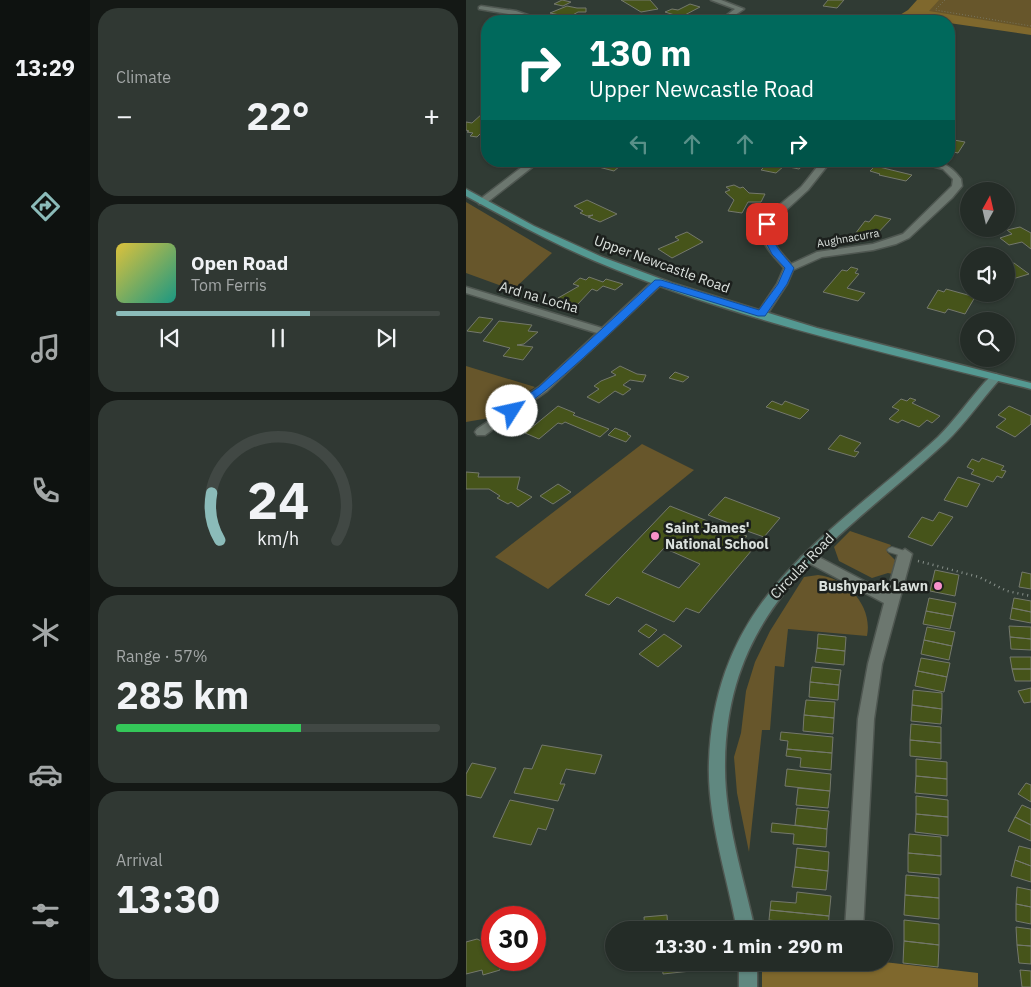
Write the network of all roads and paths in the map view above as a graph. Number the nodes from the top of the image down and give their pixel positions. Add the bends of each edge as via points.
1 (714, 0) edge
2 (945, 0) edge
3 (481, 8) dead end
4 (522, 15) edge
5 (731, 15) edge
6 (1031, 26) edge
7 (528, 167) edge
8 (821, 167) edge
9 (946, 167) edge
10 (466, 192) edge
11 (482, 202) junction
12 (789, 268) junction
13 (658, 282) junction
14 (466, 290) edge
15 (762, 314) junction
16 (604, 332) junction
17 (996, 377) junction
18 (1031, 386) edge
19 (481, 432) dead end
20 (900, 554) joint
21 (808, 556) junction
22 (1031, 596) edge
23 (891, 601) junction
24 (744, 921) edge
25 (855, 921) edge
26 (748, 971) edge
27 (748, 987) edge

1 - 5 street via 740,9
2 - 6 path via 935,10
3 - 4 street
7 - 11 street
8 - 12 street via 805,188 774,213 766,228 775,252
9 - 12 street, Aughnacurra via 954,173 957,183 950,196 906,236 870,248 820,254
10 - 11 main road, Upper Newcastle Road
11 - 13 main road, Upper Newcastle Road via 542,234
12 - 15 street
13 - 15 main road, Upper Newcastle Road
13 - 16 street
14 - 16 street, Ard na Locha
15 - 17 main road, Upper Newcastle Road
16 - 19 street via 543,389
17 - 18 main road, Upper Newcastle Road
17 - 21 street, Circular Road via 943,438
20 - 22 path via 968,574 1006,591
20 - 23 street
21 - 23 street
21 - 24 street, Circular Road via 780,585 755,620 736,661 720,722 719,784
23 - 25 street via 873,672 866,719
26 - 27 street

